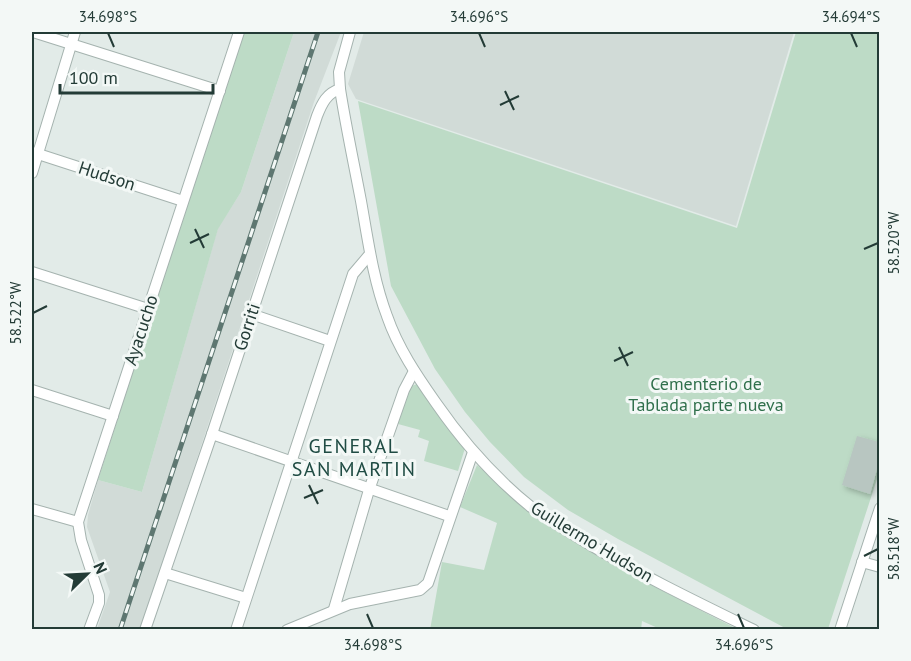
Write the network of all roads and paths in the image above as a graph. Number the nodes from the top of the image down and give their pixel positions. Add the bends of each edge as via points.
1 (33, 32) edge
2 (75, 32) edge
3 (239, 32) edge
4 (350, 32) edge
5 (71, 43) junction
6 (340, 89) junction
7 (220, 91) junction
8 (35, 153) edge
9 (32, 173) edge
10 (183, 201) junction
11 (369, 254) junction
12 (32, 272) edge
13 (148, 309) junction
14 (251, 314) junction
15 (330, 341) junction
16 (414, 371) junction
17 (32, 390) edge
18 (113, 416) junction
19 (212, 434) junction
20 (473, 452) junction
21 (291, 462) junction
22 (369, 490) junction
23 (32, 508) edge
24 (879, 508) edge
25 (449, 516) junction
26 (78, 522) junction
27 (862, 562) junction
28 (879, 567) edge
29 (165, 573) junction
30 (246, 598) junction
31 (334, 609) junction
32 (89, 630) edge
33 (145, 630) edge
34 (236, 630) edge
35 (287, 630) edge
36 (754, 630) edge
37 (840, 630) edge

1 - 5 street
2 - 5 street
3 - 7 street, Ayacucho
4 - 6 street via 339,72
5 - 7 street
5 - 8 street
6 - 11 street, Guillermo Hudson
6 - 14 street, Gorriti via 325,100 317,116
7 - 10 street, Ayacucho
8 - 9 street
8 - 10 street, Hudson
10 - 13 street, Ayacucho
11 - 15 street via 353,274
11 - 16 street, Guillermo Hudson via 387,317
12 - 13 street
13 - 18 street, Ayacucho
14 - 15 street
14 - 19 street, Gorriti
15 - 21 street
16 - 20 street, Guillermo Hudson
16 - 22 street
17 - 18 street
18 - 26 street, Ayacucho
19 - 21 street
19 - 29 street, Gorriti
20 - 25 street
20 - 36 street, Guillermo Hudson via 532,508 635,571
21 - 22 street
21 - 30 street
22 - 25 street
22 - 31 street
23 - 26 street
24 - 27 street
25 - 31 street via 428,583 420,590
26 - 32 street via 99,595
27 - 28 street
27 - 37 street
29 - 30 street
29 - 33 street, Gorriti
30 - 34 street
31 - 35 street

